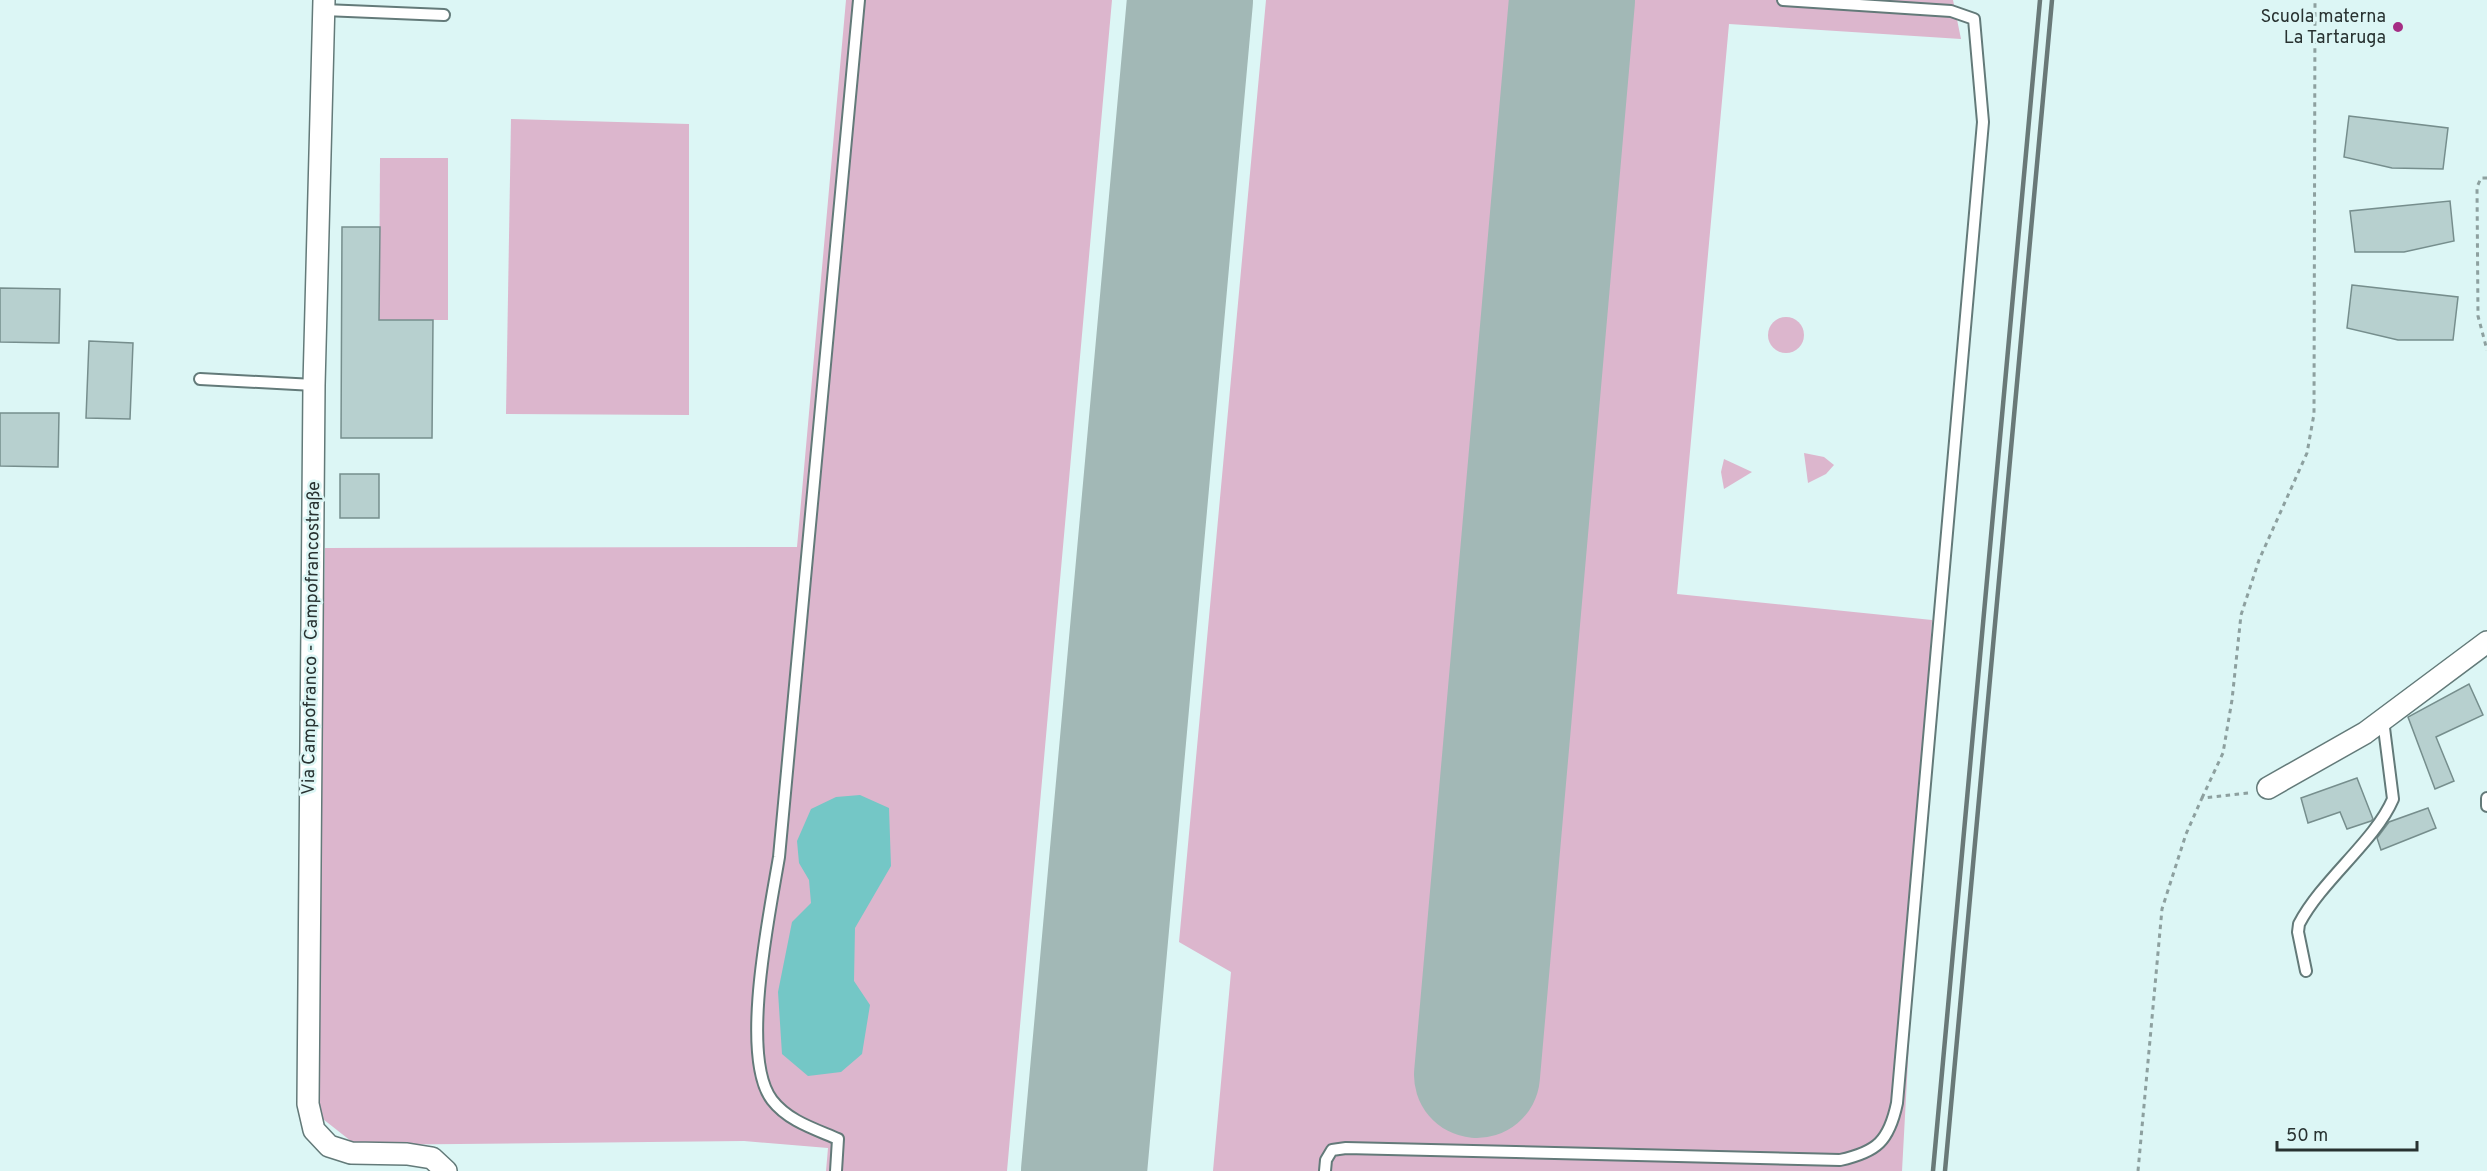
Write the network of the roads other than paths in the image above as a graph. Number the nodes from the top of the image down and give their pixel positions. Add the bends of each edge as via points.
1 (859, 0) edge
2 (1783, 0) edge
3 (324, 5) edge
4 (444, 15) dead end
5 (200, 379) dead end
6 (314, 385) junction
7 (2487, 642) edge
8 (2383, 719) junction
9 (2268, 788) road end
10 (2487, 798) edge
11 (2487, 806) edge
12 (2306, 971) dead end
13 (446, 1171) edge
14 (836, 1171) edge
15 (1325, 1171) edge

1 - 14 lane via 779,857 767,925 756,1042 760,1076 772,1100 793,1119 838,1139
2 - 15 lane via 1951,11 1974,19 1983,123 1893,1125 1880,1144 1863,1155 1840,1160 1346,1148 1332,1150
3 - 4 lane
3 - 6 street, Via Campofranco - Campofrancostraße
5 - 6 lane
6 - 13 street, Via Campofranco - Campofrancostraße via 308,1104 314,1130 329,1146 351,1153 432,1158
7 - 8 street
8 - 9 street
8 - 12 lane via 2392,799 2388,810 2299,924
10 - 11 lane

